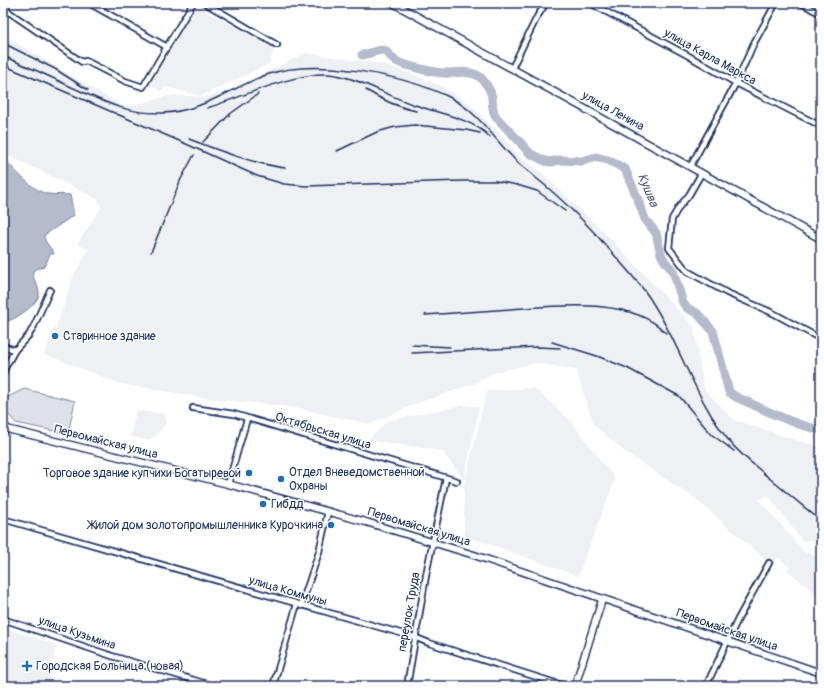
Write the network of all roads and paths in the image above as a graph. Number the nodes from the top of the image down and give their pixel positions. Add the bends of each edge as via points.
1 (89, 3) edge
2 (193, 3) edge
3 (205, 3) edge
4 (393, 3) edge
5 (546, 3) edge
6 (590, 3) edge
7 (776, 3) edge
8 (801, 3) edge
9 (3, 8) edge
10 (821, 14) edge
11 (277, 45) dead end
12 (167, 47) junction
13 (512, 68) junction
14 (736, 83) junction
15 (821, 126) edge
16 (690, 167) junction
17 (701, 174) junction
18 (821, 239) edge
19 (50, 290) dead end
20 (821, 339) edge
21 (3, 346) edge
22 (15, 350) junction
23 (3, 375) edge
24 (193, 408) dead end
25 (247, 419) junction
26 (3, 420) edge
27 (5, 428) edge
28 (446, 478) junction
29 (456, 481) dead end
30 (228, 484) junction
31 (328, 511) junction
32 (3, 519) edge
33 (433, 543) junction
34 (769, 563) dead end
35 (602, 600) junction
36 (299, 605) junction
37 (3, 619) edge
38 (414, 637) junction
39 (728, 641) junction
40 (821, 673) edge
41 (214, 686) edge
42 (273, 686) edge
43 (407, 686) edge
44 (566, 686) edge
45 (575, 686) edge
46 (706, 686) edge

1 - 12 street
2 - 12 street
3 - 11 street
4 - 13 main road, улица Ленина
5 - 13 street
6 - 14 street, улица Карла Маркса
7 - 14 street
8 - 10 street
9 - 12 street via 82,62 86,61 125,81 143,86
13 - 16 main road, улица Ленина
14 - 15 street, улица Карла Маркса
14 - 16 street
16 - 17 main road, улица Ленина
17 - 18 main road, улица Ленина
17 - 20 street via 672,219 669,248 687,271
19 - 22 street via 31,331
21 - 22 street
22 - 23 street
24 - 25 street, Октябрьская улица via 234,414
25 - 28 street, Октябрьская улица
25 - 30 street
26 - 27 street
27 - 30 main road, Первомайская улица
28 - 29 street, Октябрьская улица
28 - 33 street, переулок Труда
30 - 31 main road, Первомайская улица
31 - 33 main road, Первомайская улица
31 - 36 street via 318,552
32 - 36 street, улица Коммуны
33 - 35 main road, Первомайская улица
33 - 38 street, переулок Труда
34 - 39 street
35 - 39 main road, Первомайская улица
35 - 45 main road
36 - 38 street, улица Коммуны
36 - 42 street
37 - 41 street, улица Кузьмина via 112,656
38 - 43 street, переулок Труда
38 - 44 street, улица Коммуны
39 - 40 main road, Первомайская улица
39 - 46 street

